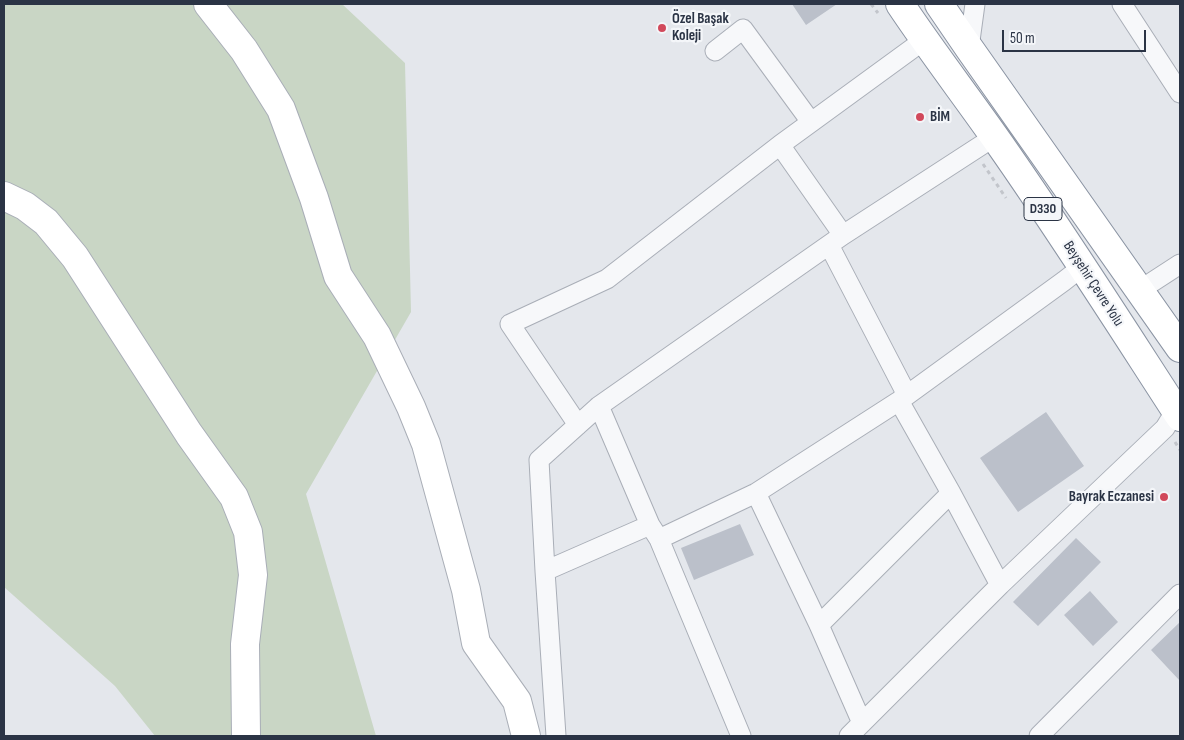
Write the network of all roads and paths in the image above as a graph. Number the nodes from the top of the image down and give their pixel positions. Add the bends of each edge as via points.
1 (208, 4) edge
2 (900, 4) edge
3 (939, 4) edge
4 (975, 4) edge
5 (1122, 4) edge
6 (924, 40) junction
7 (969, 48) junction
8 (715, 51) dead end
9 (1180, 93) edge
10 (811, 122) junction
11 (994, 137) junction
12 (780, 145) junction
13 (9, 202) edge
14 (836, 240) junction
15 (1180, 264) edge
16 (1082, 267) junction
17 (1140, 290) junction
18 (1177, 340) edge
19 (903, 398) junction
20 (599, 406) junction
21 (1178, 414) edge
22 (578, 425) junction
23 (756, 493) junction
24 (951, 493) junction
25 (654, 532) junction
26 (545, 571) junction
27 (1000, 585) junction
28 (1180, 594) edge
29 (819, 626) junction
30 (862, 723) junction
31 (246, 736) edge
32 (526, 736) edge
33 (556, 736) edge
34 (741, 736) edge
35 (849, 736) edge
36 (1038, 736) edge

1 - 32 main road via 244,50 281,109 338,276 377,336 411,407 426,444 466,590 476,643 517,701
2 - 6 main road, Beyşehir Çevre Yolu / D330
3 - 7 main road, D330
4 - 7 street
5 - 9 street
6 - 10 street
6 - 11 main road, Beyşehir Çevre Yolu / D330
7 - 17 main road, D330
8 - 10 street via 743,29
10 - 12 street
11 - 14 street
11 - 16 main road, Beyşehir Çevre Yolu / D330
12 - 14 street
12 - 22 street via 608,279 510,324
13 - 31 main road via 24,206 46,222 75,257 189,434 234,497 248,532 253,576 245,644
14 - 19 street
14 - 20 street
15 - 17 street
16 - 19 street
16 - 21 main road, Beyşehir Çevre Yolu / D330
17 - 18 main road, D330
19 - 23 street
19 - 24 street
20 - 22 street
20 - 25 street
21 - 27 street
22 - 26 street via 539,460
23 - 25 street
23 - 29 street
24 - 27 street
24 - 29 street
25 - 26 street
25 - 34 street
26 - 33 street
27 - 30 street
28 - 36 street
29 - 30 street
30 - 35 street

